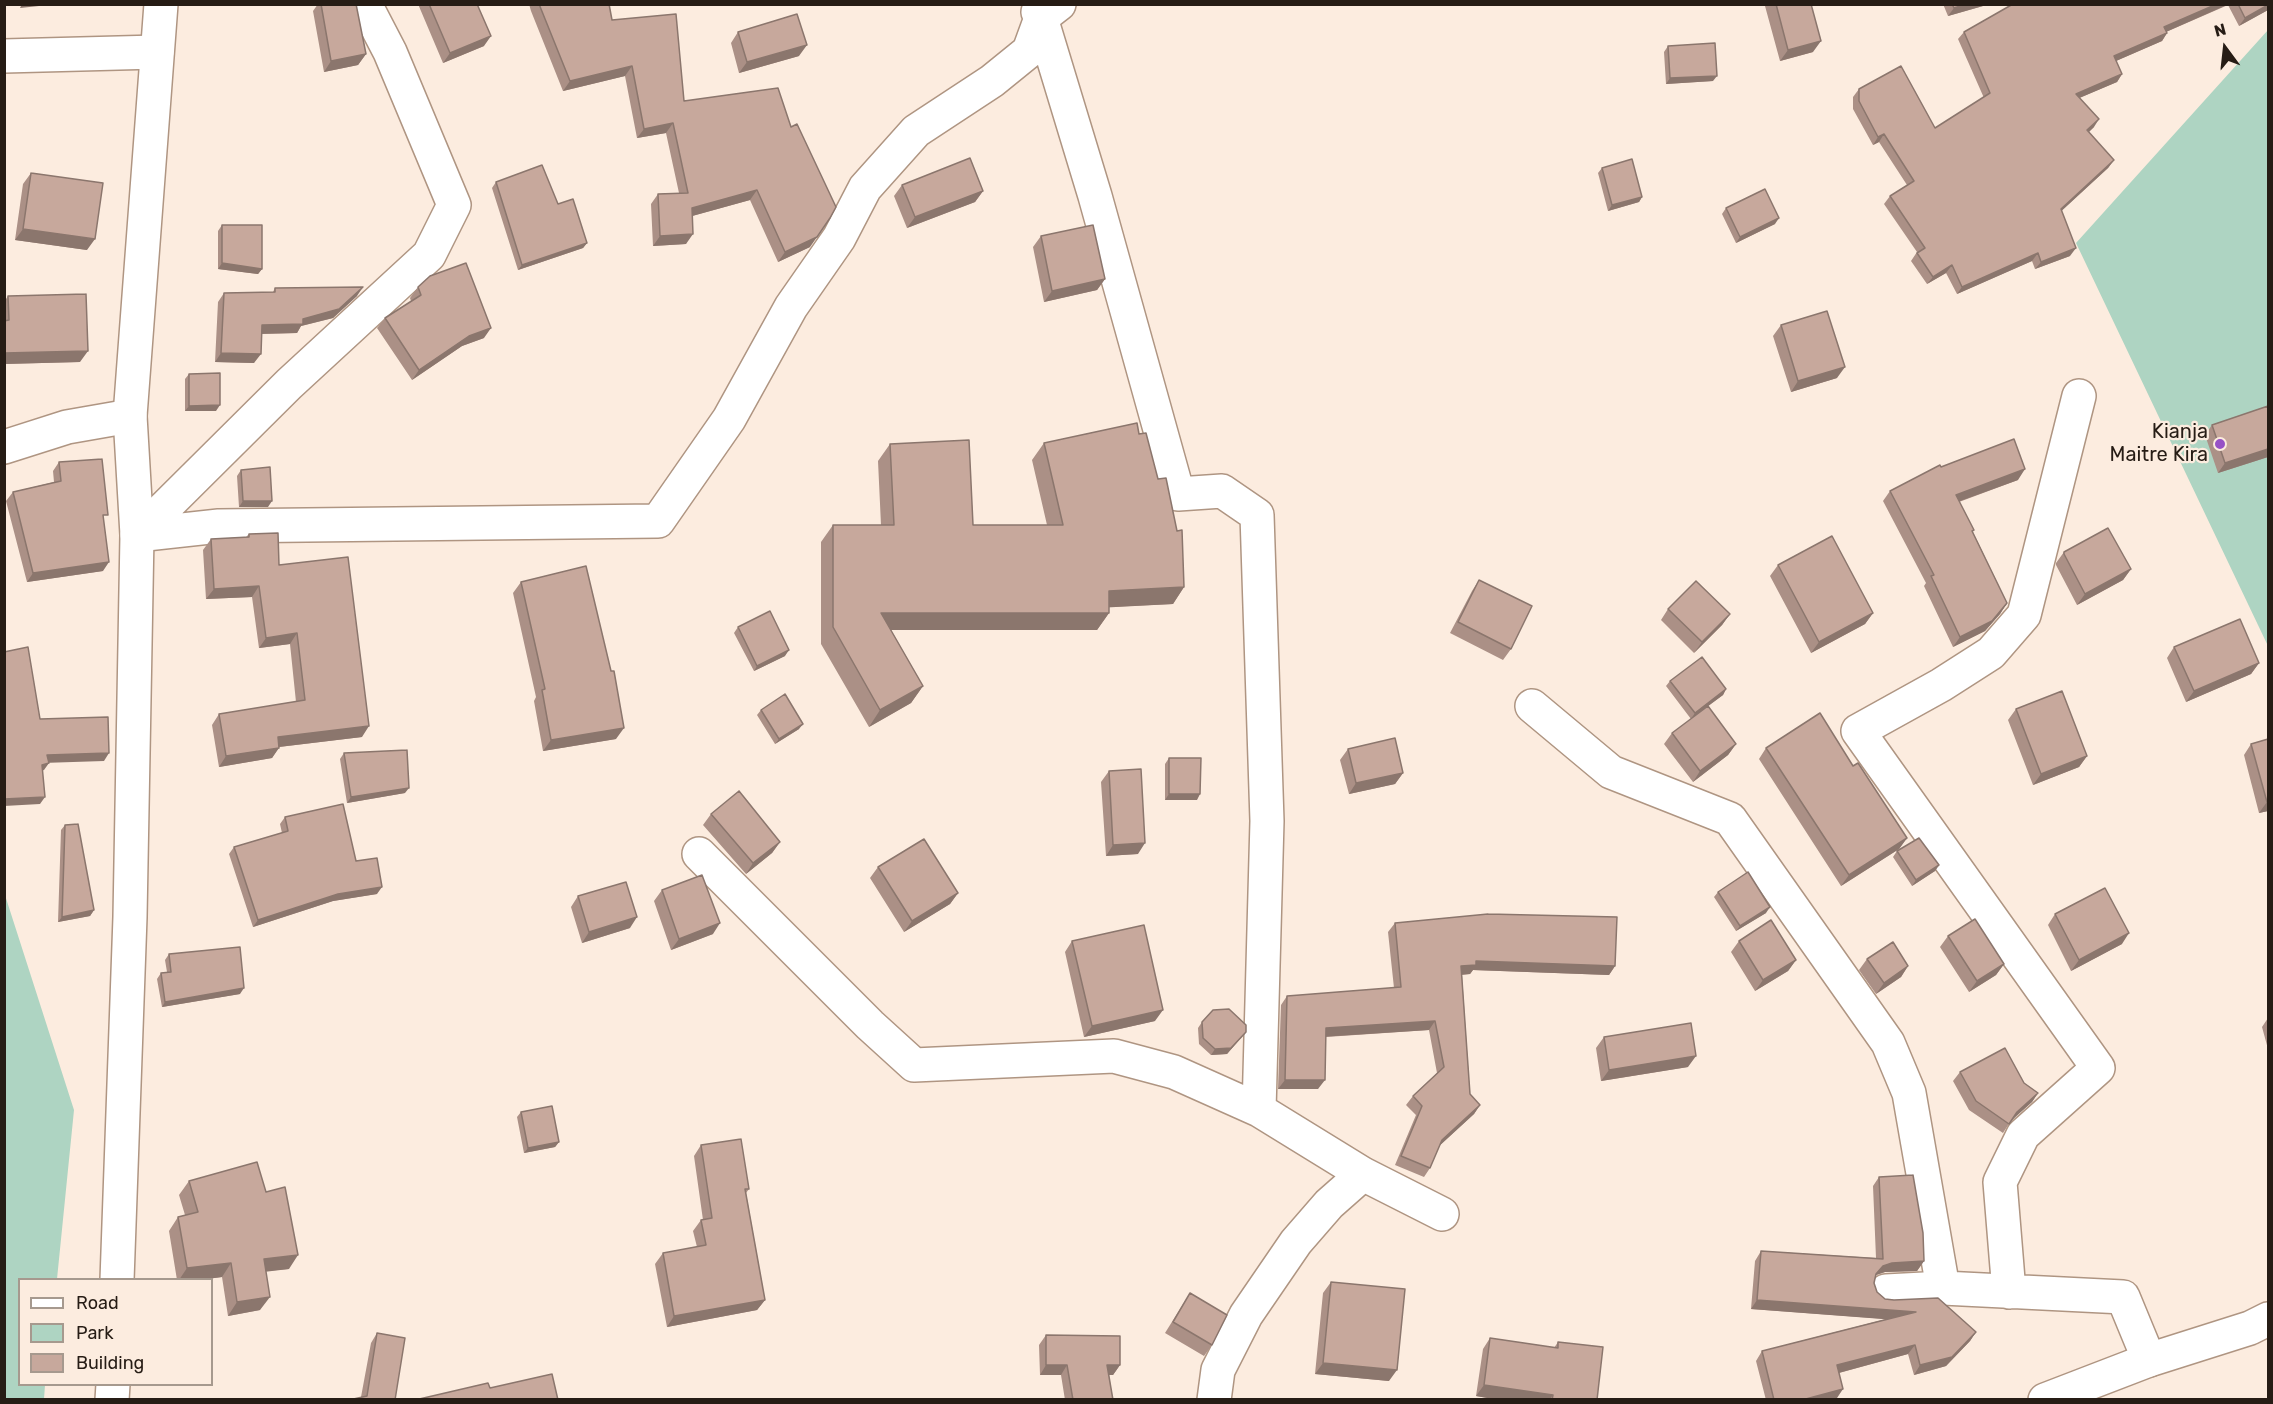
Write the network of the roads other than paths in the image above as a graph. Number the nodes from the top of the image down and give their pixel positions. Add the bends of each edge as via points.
1 (161, 4) edge
2 (365, 4) edge
3 (1044, 9) edge
4 (157, 52) junction
5 (4, 56) edge
6 (2079, 396) dead end
7 (130, 416) junction
8 (4, 447) edge
9 (137, 535) junction
10 (1532, 706) dead end
11 (699, 854) dead end
12 (1259, 1110) junction
13 (1363, 1174) junction
14 (1442, 1214) dead end
15 (117, 1278) edge
16 (1943, 1288) junction
17 (1886, 1291) dead end
18 (2009, 1292) junction
19 (2268, 1318) edge
20 (2149, 1360) junction
21 (1214, 1400) edge
22 (2045, 1400) edge

1 - 4 street
2 - 9 street via 390,52 454,205 429,255 289,384
3 - 9 street via 1029,51 992,81 916,131 865,188 839,238 791,307 729,419 658,521 219,526
3 - 12 street via 1178,494 1222,491 1257,515 1267,821
4 - 5 street
4 - 7 street
6 - 18 street via 2024,615 1991,653 1858,731 2098,1068 2023,1135 2000,1182
7 - 8 street via 67,427
7 - 9 street
9 - 15 street via 130,917
10 - 16 street via 1611,772 1730,819 1888,1043 1909,1093
11 - 12 street via 914,1065 1114,1056 1174,1072
12 - 13 street
13 - 14 street
13 - 21 street via 1302,1235 1246,1315 1218,1370
16 - 17 street
16 - 18 street
18 - 20 street via 2123,1297
19 - 20 street via 2250,1328
20 - 22 street

